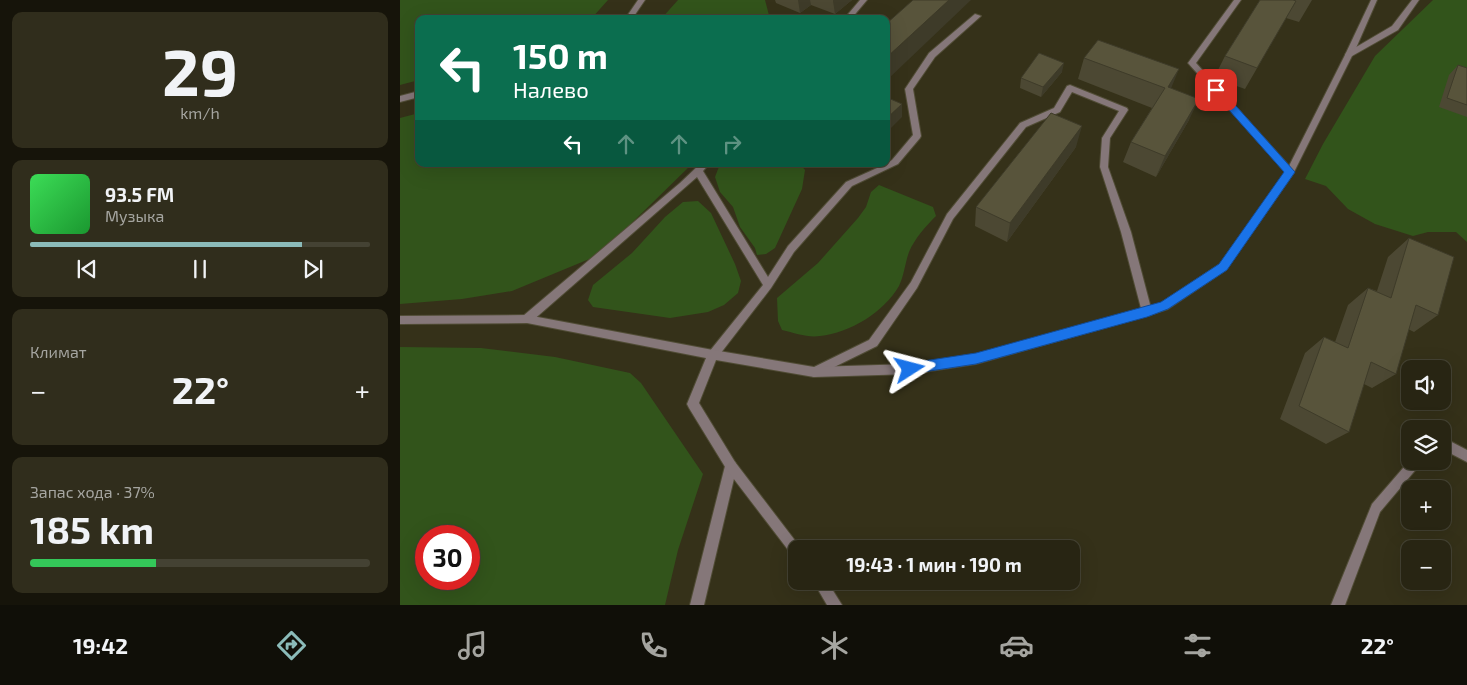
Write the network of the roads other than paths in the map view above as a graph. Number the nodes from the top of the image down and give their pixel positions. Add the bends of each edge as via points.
1 (642, 0) edge
2 (864, 0) edge
3 (1238, 0) edge
4 (1374, 0) edge
5 (1416, 0) edge
6 (631, 15) edge
7 (850, 15) edge
8 (977, 16) dead end
9 (1349, 55) junction
10 (415, 95) edge
11 (400, 99) edge
12 (890, 164) edge
13 (702, 167) edge
14 (885, 167) edge
15 (1290, 172) junction
16 (768, 285) junction
17 (1147, 312) junction
18 (527, 319) junction
19 (400, 320) edge
20 (713, 355) junction
21 (814, 372) junction
22 (1451, 447) edge
23 (1467, 456) edge
24 (731, 466) junction
25 (1409, 470) edge
26 (788, 541) edge
27 (825, 590) edge
28 (697, 605) edge
29 (835, 605) edge
30 (1338, 605) edge

1 - 6 street
2 - 7 street
3 - 15 street via 1192,63
4 - 9 street
5 - 9 street via 1396,28
8 - 12 street via 932,55 908,88 917,136
9 - 15 street
10 - 11 street
13 - 16 street
13 - 18 street
14 - 16 street via 849,184 791,249
15 - 17 street via 1223,267 1164,306
16 - 20 street
17 - 21 street via 976,359 910,369
17 - 21 street via 1126,232 1104,167 1106,138 1124,110 1070,88 1057,110 1023,125 950,217 914,284 873,343
18 - 19 street
18 - 20 street
20 - 21 street
20 - 24 street via 693,404
22 - 23 street
24 - 26 street
24 - 28 street
25 - 30 street via 1376,508
27 - 29 street

